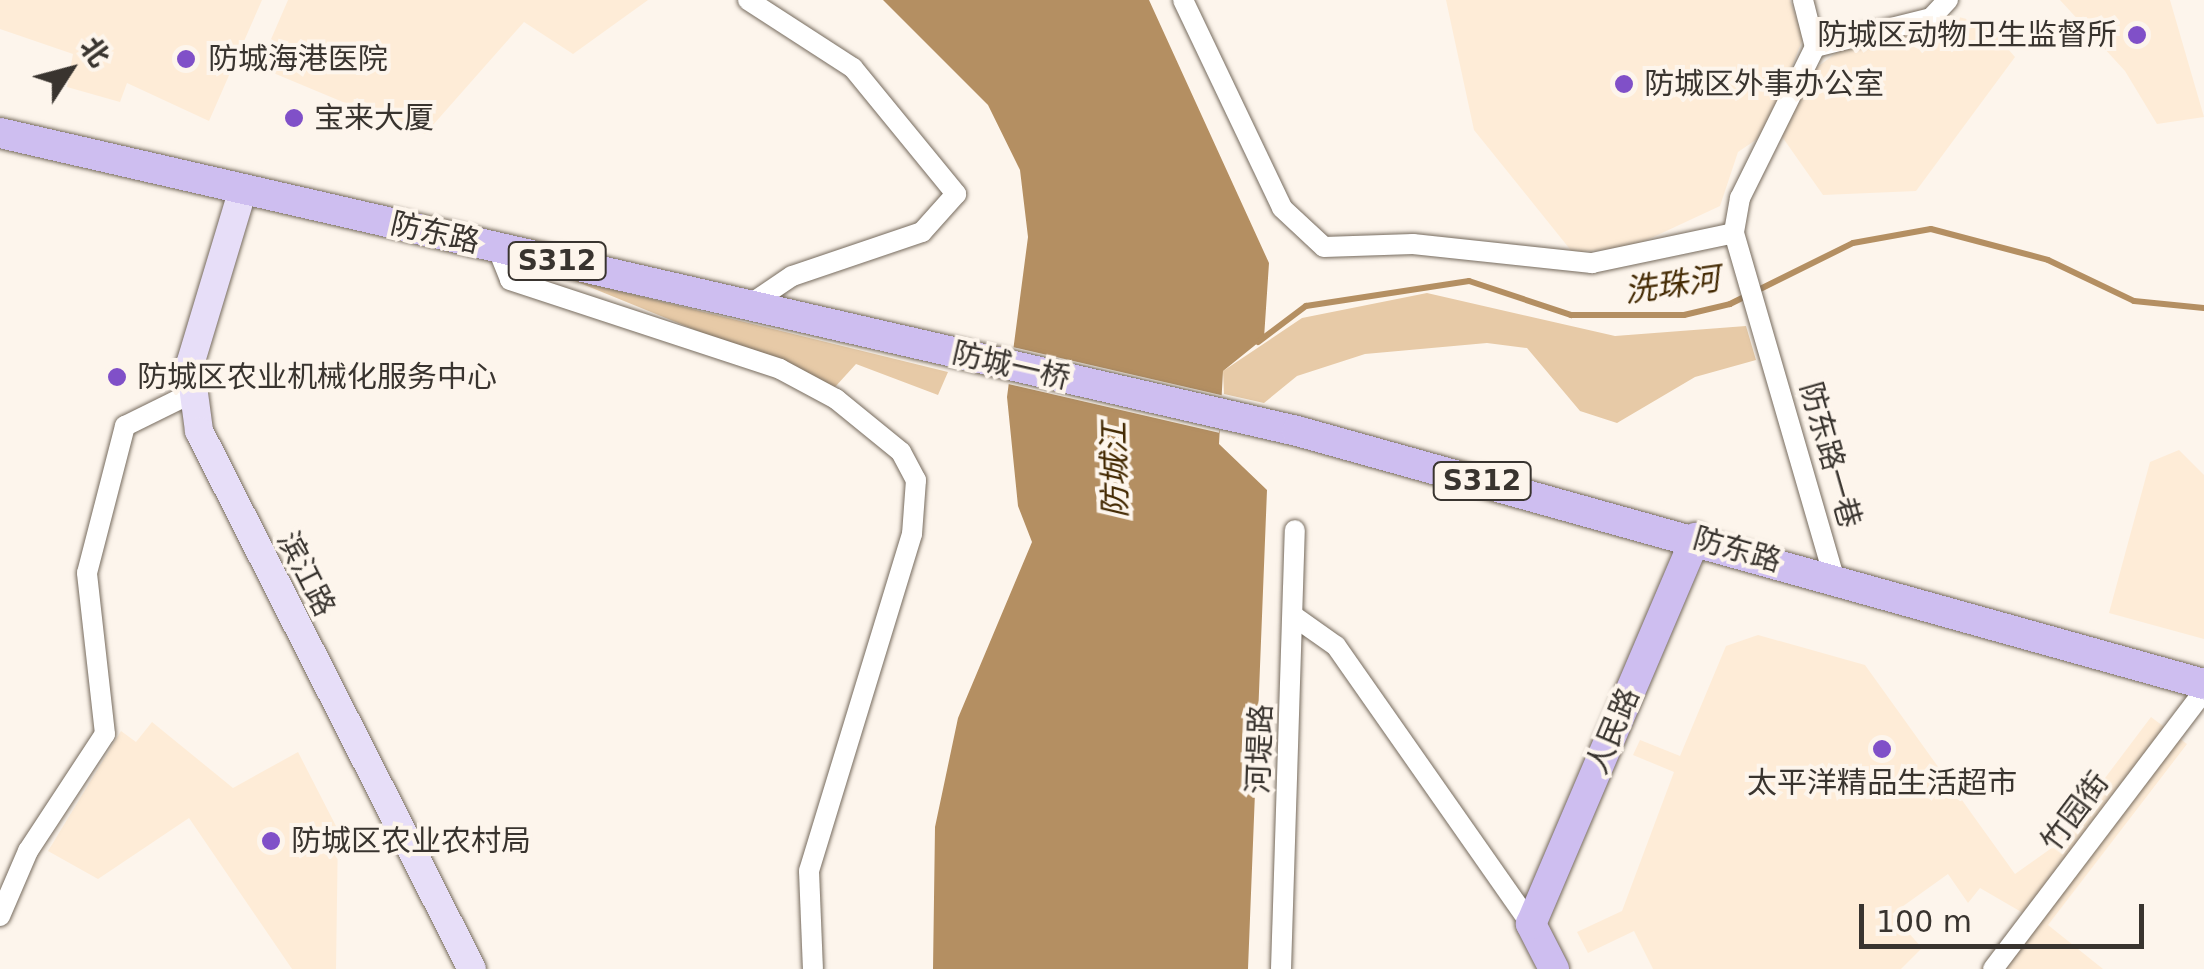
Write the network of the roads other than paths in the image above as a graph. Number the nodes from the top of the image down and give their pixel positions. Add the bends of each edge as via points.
1 (748, 0) edge
2 (1183, 0) edge
3 (1803, 0) edge
4 (1948, 0) edge
5 (1815, 47) junction
6 (0, 133) edge
7 (243, 188) junction
8 (1734, 233) junction
9 (498, 247) junction
10 (749, 305) junction
11 (871, 334) joint
12 (190, 394) junction
13 (1268, 424) joint
14 (1295, 530) dead end
15 (1696, 538) junction
16 (1834, 578) junction
17 (1295, 617) junction
18 (2204, 688) edge
19 (0, 916) edge
20 (1531, 924) junction
21 (472, 969) edge
22 (812, 969) edge
23 (1281, 969) edge
24 (1554, 969) edge
25 (1993, 969) edge

1 - 10 street via 853,68 956,194 922,232 792,276
2 - 8 street via 1282,208 1324,247 1414,244 1592,263
3 - 5 street
4 - 5 street via 1931,18
5 - 8 street via 1740,198
6 - 7 main road, 防东路 / S312
7 - 9 main road, 防东路 / S312
7 - 12 street, 滨江路 via 194,338
8 - 16 street, 防东路一巷
9 - 10 main road, 防东路 / S312
9 - 22 street via 510,280 780,369 836,400 901,452 916,480 912,534 809,871
10 - 11 main road, 防东路 / S312
11 - 13 main road, 防城一桥 / S312
12 - 19 street via 125,426 95,517 87,574 105,734 28,851
12 - 21 street, 滨江路 via 215,468
13 - 15 main road, 防东路 / S312
14 - 17 street, 河堤路
15 - 16 main road, 防东路
15 - 20 main road, 人民路
16 - 18 main road, 防东路
17 - 20 street via 1336,646
17 - 23 street, 河堤路
18 - 25 street, 竹园街
20 - 24 main road

